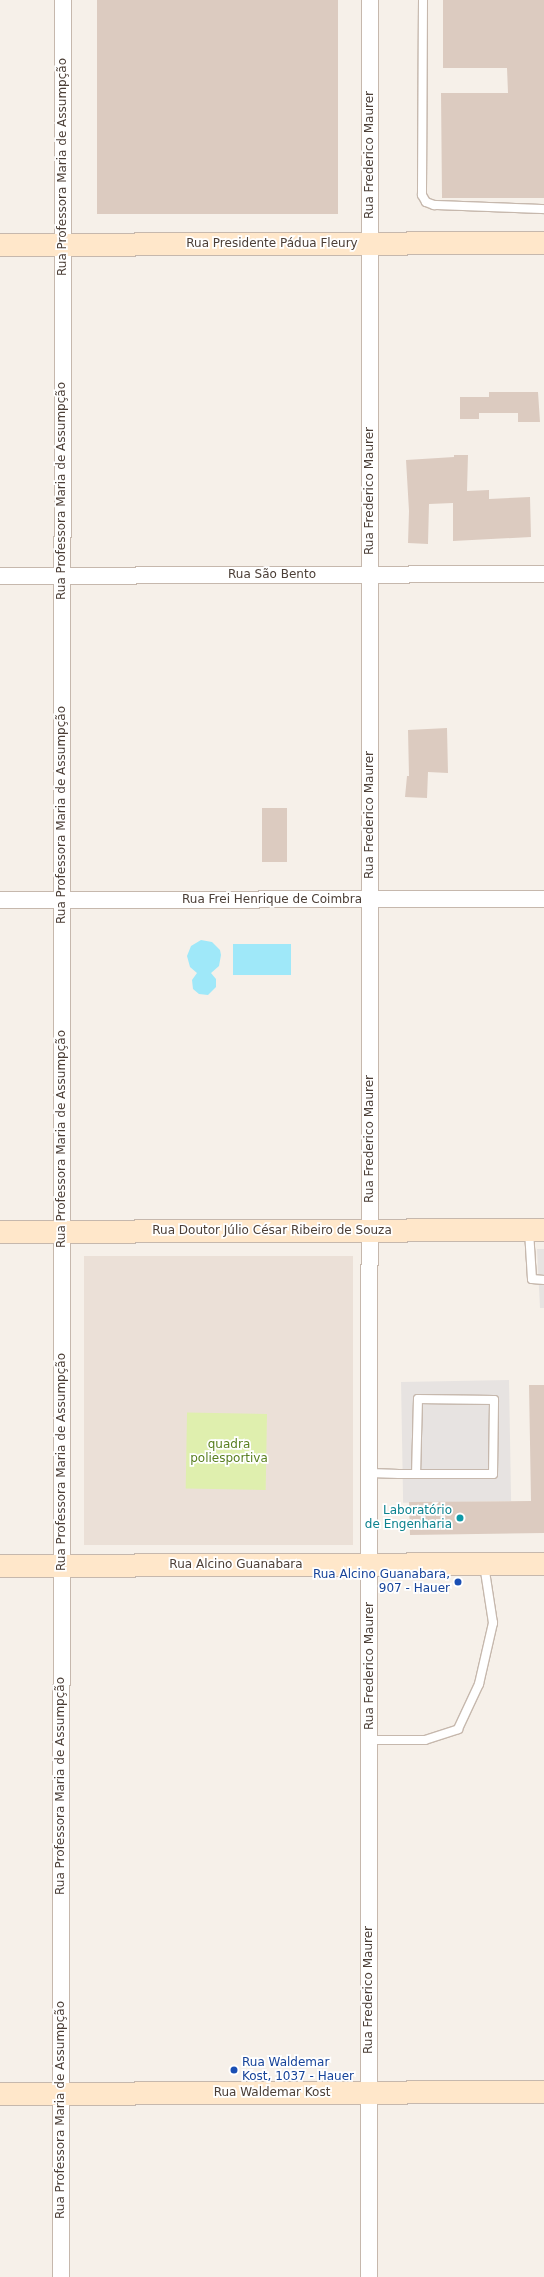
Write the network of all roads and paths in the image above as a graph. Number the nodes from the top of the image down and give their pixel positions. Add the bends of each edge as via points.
1 (63, 0) edge
2 (370, 0) edge
3 (423, 0) edge
4 (544, 209) edge
5 (544, 243) edge
6 (370, 244) junction
7 (0, 245) edge
8 (63, 245) junction
9 (370, 574) junction
10 (544, 574) edge
11 (62, 575) junction
12 (0, 576) edge
13 (544, 899) edge
14 (0, 900) edge
15 (62, 900) junction
16 (370, 900) junction
17 (537, 1230) edge
18 (370, 1231) junction
19 (0, 1232) edge
20 (62, 1232) junction
21 (544, 1280) edge
22 (370, 1473) junction
23 (416, 1473) junction
24 (370, 1564) junction
25 (484, 1564) junction
26 (544, 1564) edge
27 (0, 1566) edge
28 (62, 1566) junction
29 (370, 1740) junction
30 (544, 2092) edge
31 (369, 2093) junction
32 (0, 2094) edge
33 (61, 2094) junction
34 (61, 2277) edge
35 (369, 2277) edge

1 - 8 street, Rua Professora Maria de Assumpção
2 - 6 street, Rua Frederico Maurer
3 - 4 lane via 422,194 426,202 434,205
5 - 6 street, Rua Presidente Pádua Fleury
6 - 8 street, Rua Presidente Pádua Fleury
6 - 9 street, Rua Frederico Maurer
7 - 8 street, Rua Presidente Pádua Fleury
8 - 11 street, Rua Professora Maria de Assumpção
9 - 10 street, Rua São Bento
9 - 11 street, Rua São Bento
9 - 16 street, Rua Frederico Maurer
11 - 12 street, Rua São Bento
11 - 15 street, Rua Professora Maria de Assumpção
13 - 16 street, Rua Frei Henrique de Coimbra
14 - 15 street, Rua Frei Henrique de Coimbra
15 - 16 street, Rua Frei Henrique de Coimbra
15 - 20 street, Rua Professora Maria de Assumpção
16 - 18 street, Rua Frederico Maurer
17 - 18 street, Rua Doutor Júlio César Ribeiro de Souza
17 - 21 lane via 532,1280
18 - 20 street, Rua Doutor Júlio César Ribeiro de Souza
18 - 22 street, Rua Frederico Maurer
19 - 20 street, Rua Doutor Júlio César Ribeiro de Souza
20 - 28 street, Rua Professora Maria de Assumpção
22 - 23 lane
22 - 24 street, Rua Frederico Maurer
23 - 23 lane via 493,1474 494,1400 418,1399
24 - 25 street, Rua Alcino Guanabara
24 - 28 street, Rua Alcino Guanabara
24 - 29 street, Rua Frederico Maurer
25 - 26 street, Rua Alcino Guanabara
25 - 29 lane via 493,1623 479,1684 458,1729 425,1740
27 - 28 street, Rua Alcino Guanabara
28 - 33 street, Rua Professora Maria de Assumpção
29 - 31 street, Rua Frederico Maurer
30 - 31 street, Rua Waldemar Kost
31 - 33 street, Rua Waldemar Kost
31 - 35 street, Rua Frederico Maurer
32 - 33 street, Rua Waldemar Kost
33 - 34 street, Rua Professora Maria de Assumpção

